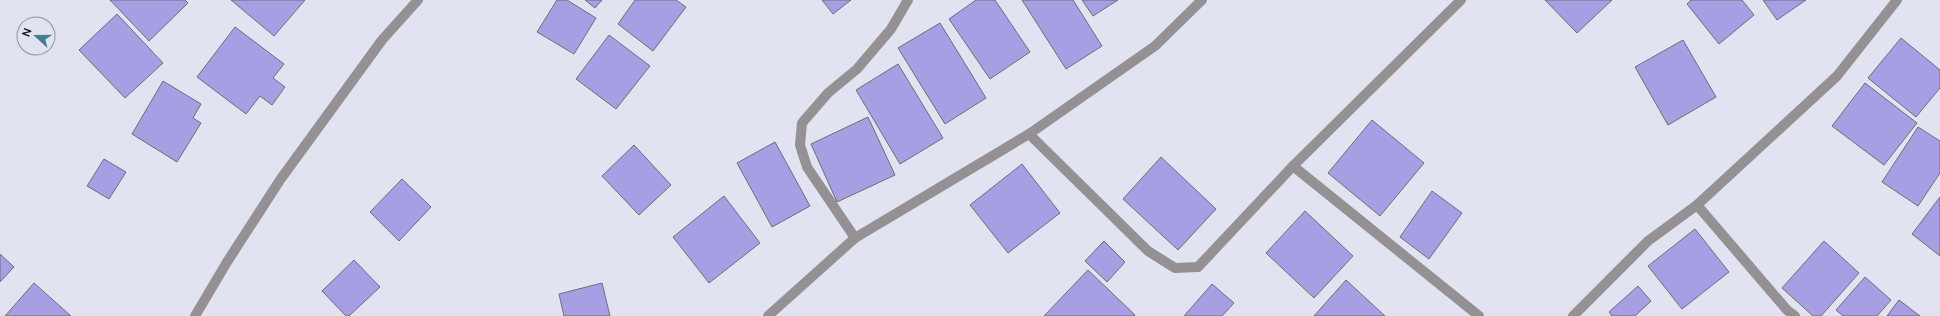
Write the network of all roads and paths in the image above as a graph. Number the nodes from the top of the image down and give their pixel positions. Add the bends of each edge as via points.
1 (418, 0) edge
2 (908, 0) edge
3 (1202, 0) edge
4 (1461, 0) edge
5 (1897, 0) edge
6 (1029, 134) junction
7 (1293, 166) junction
8 (1697, 205) junction
9 (855, 238) junction
10 (195, 316) edge
11 (768, 316) edge
12 (1479, 316) edge
13 (1573, 316) edge
14 (1795, 316) edge

1 - 10 street via 382,40 280,180
2 - 9 street via 891,29 858,69 828,93 802,123 800,145 807,167
3 - 6 street via 1155,46
4 - 7 street
5 - 8 street via 1837,76
6 - 7 street via 1148,252 1175,268 1198,267
6 - 9 street
7 - 12 street
8 - 13 street via 1648,240
8 - 14 street via 1787,310
9 - 11 street

